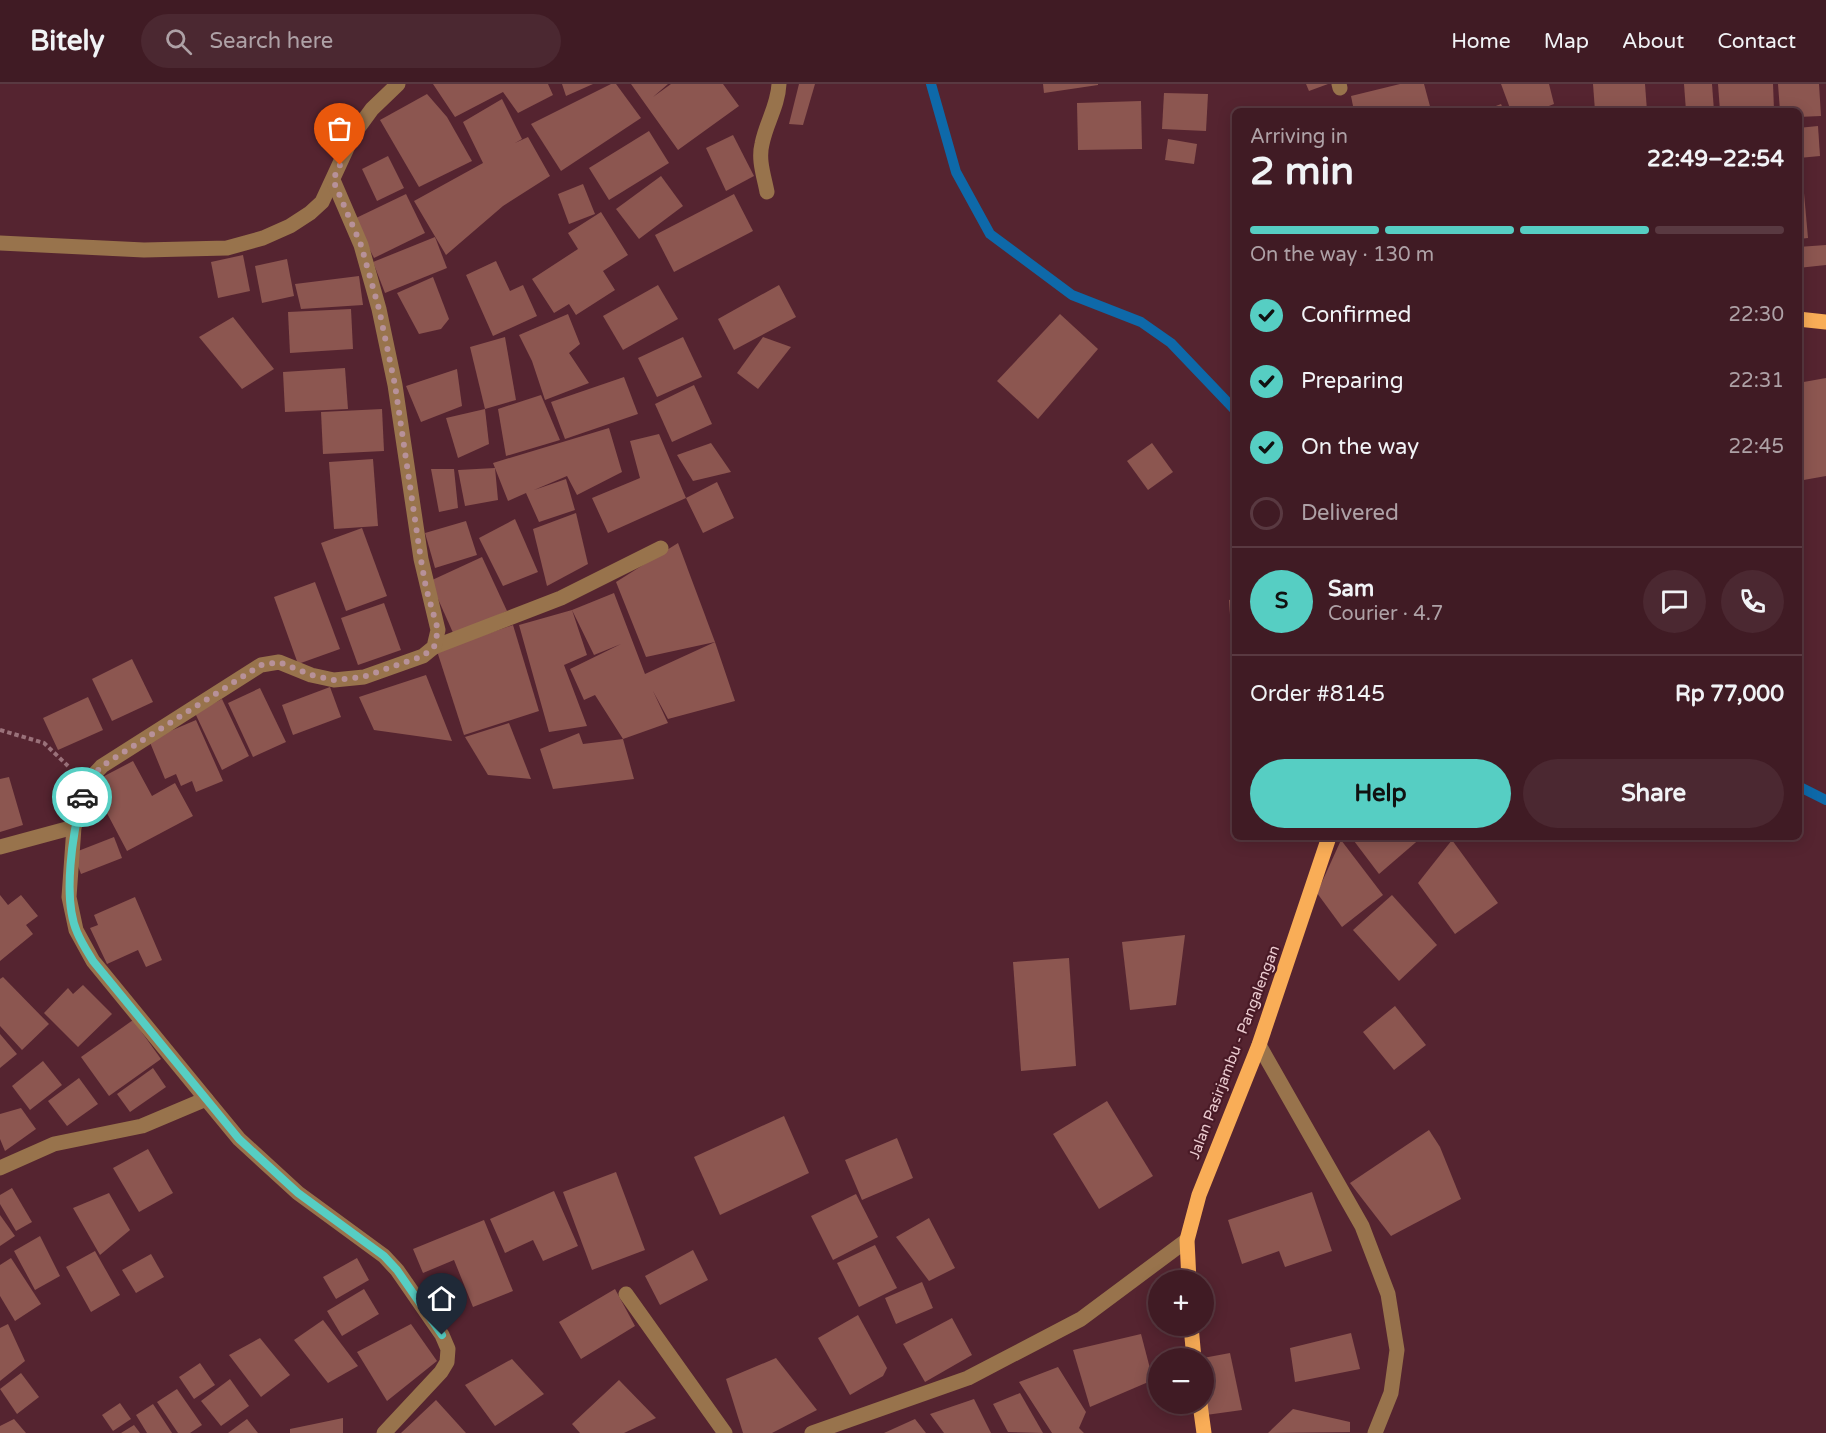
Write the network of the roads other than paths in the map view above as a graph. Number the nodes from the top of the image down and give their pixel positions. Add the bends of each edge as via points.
1 (398, 84) edge
2 (779, 84) edge
3 (333, 180) junction
4 (767, 192) dead end
5 (0, 243) edge
6 (1802, 319) edge
7 (1826, 322) edge
8 (661, 548) dead end
9 (434, 647) junction
10 (74, 827) junction
11 (1328, 840) edge
12 (0, 847) edge
13 (1259, 1045) junction
14 (206, 1099) junction
15 (0, 1168) edge
16 (1187, 1240) junction
17 (1188, 1270) edge
18 (626, 1294) dead end
19 (1201, 1414) edge
20 (384, 1433) edge
21 (725, 1433) edge
22 (812, 1433) edge
23 (1204, 1433) edge
24 (1375, 1433) edge

1 - 3 street via 353,135
2 - 4 street via 760,158
3 - 5 street via 322,202 290,226 226,248 144,250
3 - 9 street via 361,245 381,320 395,385 426,588 438,630
6 - 7 main road
8 - 9 street via 561,598
9 - 10 street via 423,656 363,677 334,680 279,662 261,665 102,766 86,783
10 - 12 street
10 - 14 street via 69,897 76,930 93,961
11 - 13 main road, Jalan Pasirjambu - Pangalengan
13 - 16 main road, Jalan Pasirjambu - Pangalengan via 1199,1194
13 - 24 street via 1362,1226 1388,1294 1397,1350 1391,1393
14 - 15 street via 142,1126 54,1144
14 - 20 street via 239,1139 298,1193 384,1256 442,1335 448,1349 447,1362
16 - 17 main road, Jalan Pasirjambu - Pangalengan
16 - 22 street via 1081,1319 978,1373
18 - 21 street
19 - 23 main road

